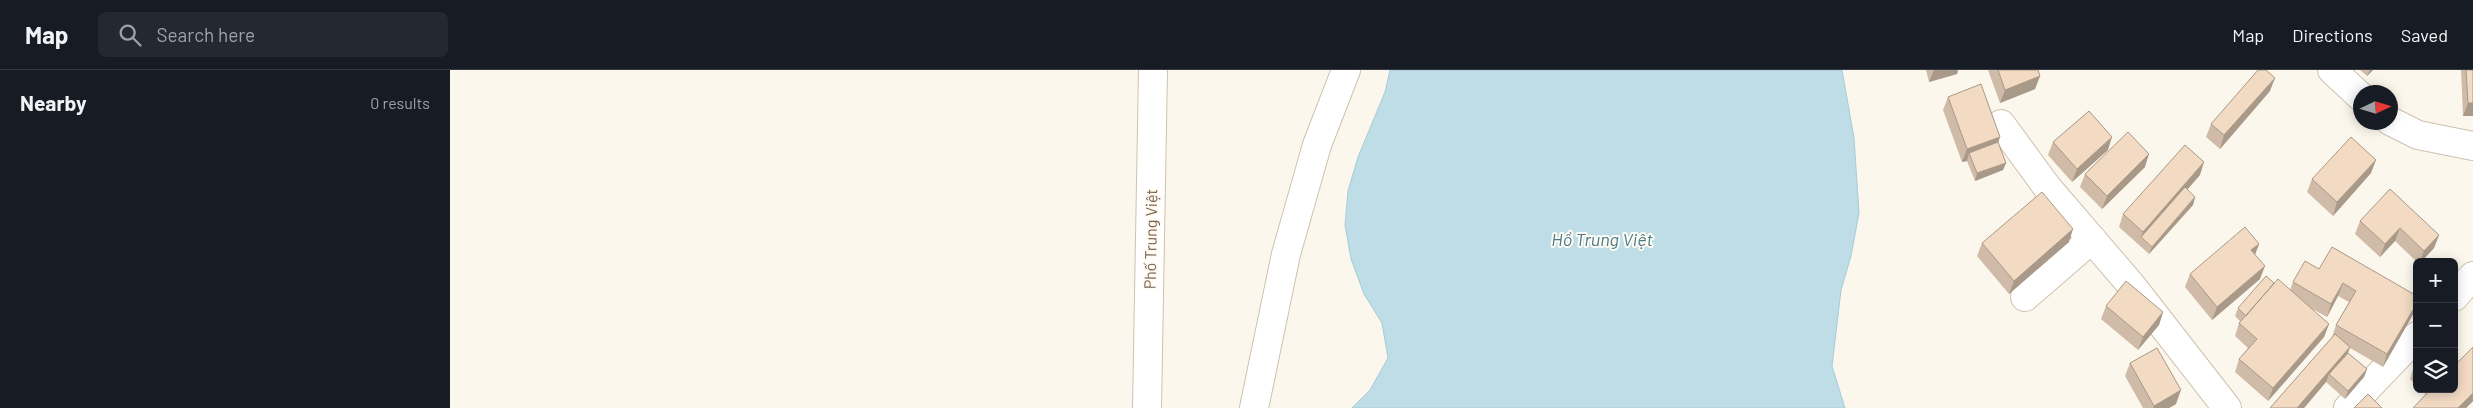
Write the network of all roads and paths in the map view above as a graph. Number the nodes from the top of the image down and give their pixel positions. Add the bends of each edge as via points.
1 (1153, 70) edge
2 (1346, 70) edge
3 (2332, 70) edge
4 (2353, 90) edge
5 (2001, 124) dead end
6 (2398, 126) edge
7 (2473, 146) edge
8 (2092, 239) junction
9 (2473, 276) edge
10 (2458, 293) edge
11 (2025, 297) dead end
12 (2413, 340) edge
13 (1147, 408) edge
14 (1254, 408) edge
15 (2227, 408) edge
16 (2348, 408) edge

1 - 13 street, Phố Trung Việt
2 - 14 street via 1318,145 1286,254
3 - 4 street
5 - 8 street via 2042,181
6 - 7 street via 2418,135
8 - 11 street
8 - 15 street
9 - 10 street
12 - 16 street

